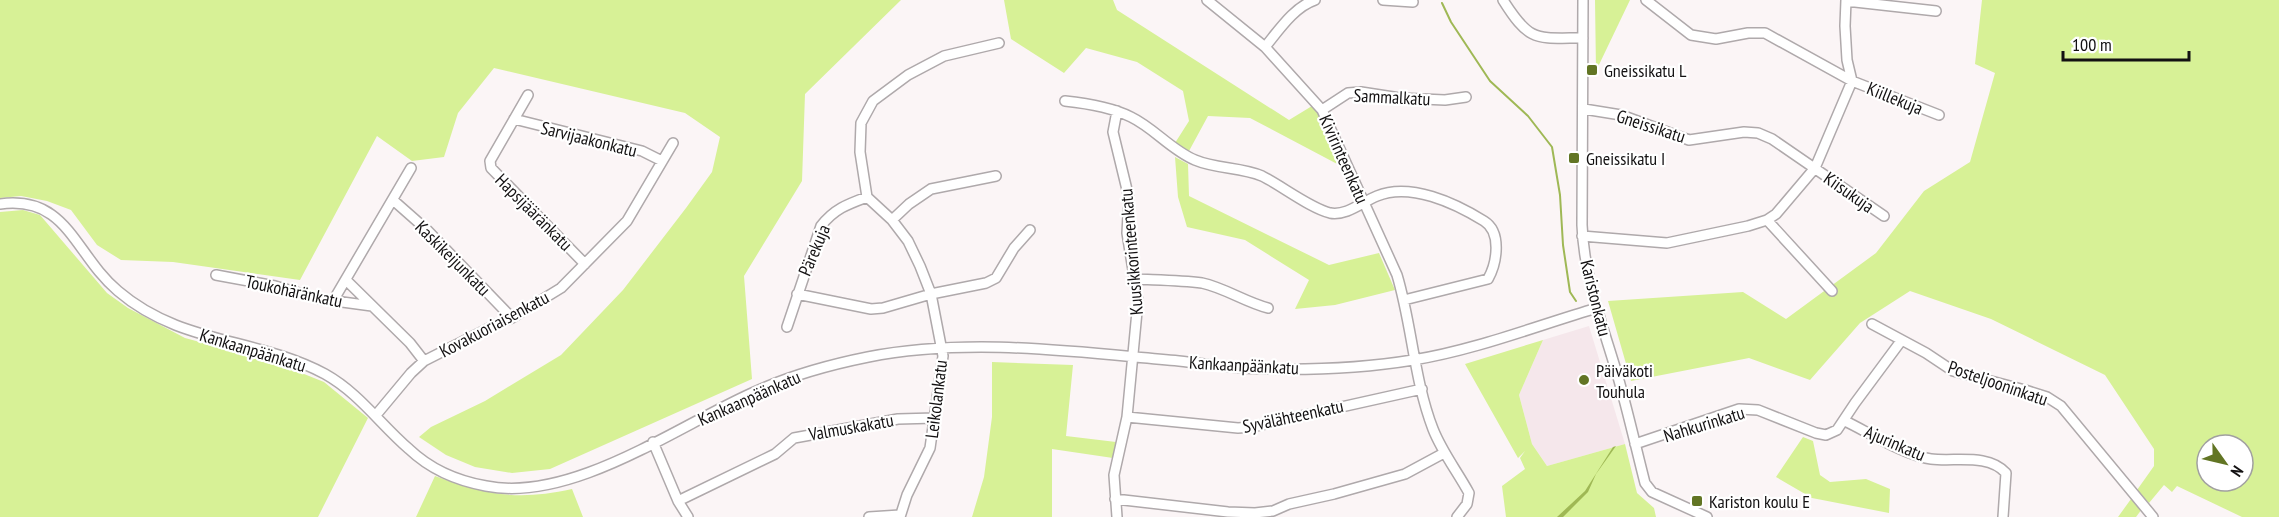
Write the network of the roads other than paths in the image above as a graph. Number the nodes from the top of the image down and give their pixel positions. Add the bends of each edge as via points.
1 (1207, 0) edge
2 (1315, 0) edge
3 (1383, 0) edge
4 (1503, 0) edge
5 (1583, 0) edge
6 (1646, 0) edge
7 (1846, 1) edge
8 (1413, 2) dead end
9 (1936, 11) dead end
10 (1583, 38) junction
11 (999, 43) dead end
12 (1265, 47) junction
13 (1852, 81) junction
14 (528, 95) dead end
15 (1466, 97) dead end
16 (1065, 101) dead end
17 (1584, 109) junction
18 (1322, 110) junction
19 (1117, 111) junction
20 (1938, 115) dead end
21 (514, 119) junction
22 (673, 143) dead end
23 (662, 161) junction
24 (411, 168) dead end
25 (1815, 168) junction
26 (996, 176) dead end
27 (867, 197) junction
28 (393, 200) junction
29 (1364, 203) junction
30 (0, 204) edge
31 (1884, 216) dead end
32 (892, 220) junction
33 (1767, 220) junction
34 (1030, 230) dead end
35 (1582, 236) junction
36 (585, 264) junction
37 (216, 276) dead end
38 (1136, 279) junction
39 (346, 280) junction
40 (1832, 291) dead end
41 (796, 294) junction
42 (931, 294) junction
43 (1404, 300) junction
44 (333, 301) junction
45 (372, 306) junction
46 (1268, 308) dead end
47 (1597, 308) junction
48 (512, 318) junction
49 (1872, 324) dead end
50 (787, 327) dead end
51 (1901, 341) junction
52 (941, 347) junction
53 (1133, 357) junction
54 (1416, 359) junction
55 (424, 361) junction
56 (1422, 389) junction
57 (376, 415) junction
58 (1127, 417) junction
59 (935, 418) junction
60 (1845, 421) junction
61 (653, 442) junction
62 (1635, 444) junction
63 (1444, 453) junction
64 (1115, 499) junction
65 (678, 501) junction
66 (900, 516) edge
67 (688, 517) edge
68 (869, 517) edge
69 (1117, 517) edge
70 (1457, 517) edge
71 (1707, 517) edge
72 (2003, 517) edge
73 (2153, 517) edge

1 - 12 street, Kivirinteenkatu
2 - 12 street via 1294,13
3 - 8 street
4 - 10 street via 1533,36
5 - 10 street, Karistonkatu
6 - 13 street, Kiillekuja via 1691,35 1716,39 1765,33
7 - 9 street
7 - 13 street via 1846,48
10 - 17 street, Karistonkatu
11 - 27 street via 944,56 908,75 873,101 861,123 860,152
12 - 18 street, Kivirinteenkatu
13 - 20 street, Kiillekuja
13 - 25 street
14 - 21 street, Hapsijääränkatu
15 - 18 street, Sammalkatu via 1445,100 1348,93
16 - 19 street
17 - 25 street, Gneissikatu via 1621,115 1689,140 1758,133
17 - 35 street, Karistonkatu
18 - 29 street, Kivirinteenkatu
19 - 29 street via 1196,160 1259,175 1322,209 1338,213
19 - 38 street, Kuusikkorinteenkatu via 1113,132 1129,198 1127,233
21 - 23 street, Sarvijaakonkatu via 642,151
21 - 36 street, Hapsijääränkatu via 490,160 491,168
22 - 23 street, Kovakuoriaisenkatu
23 - 36 street, Kovakuoriaisenkatu via 627,221
24 - 28 street
25 - 31 street, Kiisukuja
25 - 33 street
26 - 32 street via 932,189
27 - 32 street, Leikolankatu
27 - 41 street, Pärekuja via 842,206 822,226
28 - 39 street
28 - 48 street, Kaskikeijunkatu
29 - 43 street, Kivirinteenkatu via 1390,258
29 - 43 street via 1395,191 1414,192 1433,196 1493,228 1494,264 1488,279
30 - 57 street, Kankaanpäänkatu via 21,202 51,212 103,278 140,307 185,330 276,353 311,367 344,386
32 - 42 street, Leikolankatu via 908,241
33 - 35 street via 1667,243
33 - 40 street
34 - 42 street via 996,278 986,284
35 - 47 street, Karistonkatu
36 - 48 street, Kovakuoriaisenkatu via 561,288
37 - 44 street, Toukohäränkatu
38 - 46 street via 1202,283
38 - 53 street, Kuusikkorinteenkatu
39 - 44 street
39 - 45 street, Toukohäränkatu
41 - 42 street via 872,309
41 - 50 street, Pärekuja
42 - 52 street, Leikolankatu
43 - 54 street, Kivirinteenkatu
44 - 45 street, Toukohäränkatu
45 - 55 street, Toukohäränkatu
47 - 54 street, Kankaanpäänkatu
47 - 62 street, Karistonkatu
48 - 55 street, Kovakuoriaisenkatu
49 - 51 street, Posteljooninkatu
51 - 60 street
51 - 73 street, Posteljooninkatu via 1953,371 2036,393 2061,406
52 - 53 street, Kankaanpäänkatu via 993,346
52 - 59 street, Leikolankatu
52 - 61 street, Kankaanpäänkatu via 856,359 782,380
53 - 54 street, Kankaanpäänkatu via 1263,369 1373,365
53 - 58 street, Kuusikkorinteenkatu
54 - 56 street, Kivirinteenkatu
55 - 57 street, Kovakuoriaisenkatu
56 - 58 street, Syvälähteenkatu via 1252,427
56 - 63 street, Kivirinteenkatu
57 - 61 street, Kankaanpäänkatu via 409,450 436,468 466,481 502,489 562,483
58 - 64 street, Kuusikkorinteenkatu via 1114,475
59 - 65 street, Valmuskakatu via 898,419 794,438 775,454
59 - 66 street, Leikolankatu via 930,448
60 - 62 street, Nahkurinkatu via 1826,435 1758,410 1739,409
60 - 72 street, Ajurinkatu via 1930,459 1999,465 2006,473
61 - 65 street
62 - 71 street, Karistonkatu via 1645,483 1652,492
63 - 64 street via 1405,474 1273,511 1228,512
63 - 70 street, Kivirinteenkatu via 1470,497
64 - 69 street, Kuusikkorinteenkatu
65 - 67 street
66 - 68 street

